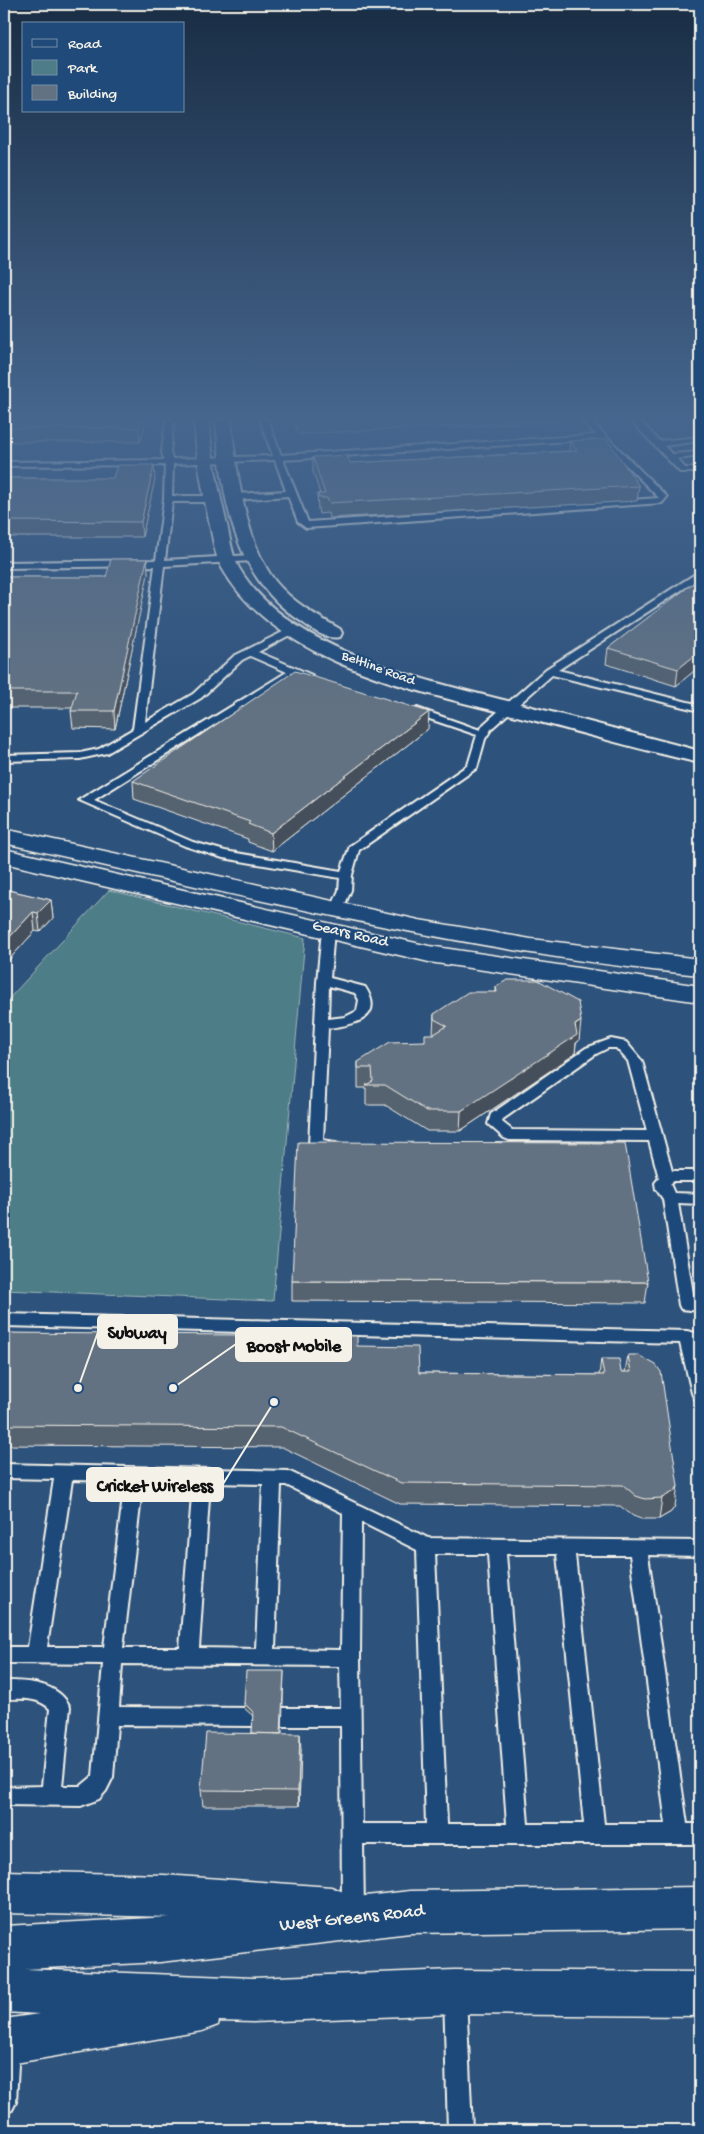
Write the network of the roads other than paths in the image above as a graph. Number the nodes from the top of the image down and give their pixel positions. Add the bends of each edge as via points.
1 (165, 520) edge
2 (218, 520) edge
3 (242, 520) edge
4 (301, 520) edge
5 (401, 520) edge
6 (252, 558) junction
7 (227, 559) junction
8 (160, 563) junction
9 (4, 565) edge
10 (700, 574) edge
11 (294, 630) junction
12 (250, 652) junction
13 (550, 671) junction
14 (296, 672) junction
15 (315, 678) edge
16 (515, 701) junction
17 (399, 706) edge
18 (699, 706) edge
19 (138, 732) junction
20 (483, 734) junction
21 (700, 741) edge
22 (700, 757) edge
23 (4, 758) edge
24 (4, 836) edge
25 (60, 848) junction
26 (4, 856) edge
27 (43, 866) junction
28 (346, 875) junction
29 (332, 919) junction
30 (700, 967) edge
31 (323, 982) junction
32 (700, 994) edge
33 (321, 1024) junction
34 (655, 1136) junction
35 (346, 1145) edge
36 (700, 1176) edge
37 (666, 1177) junction
38 (670, 1198) junction
39 (700, 1199) edge
40 (700, 1305) edge
41 (4, 1320) edge
42 (693, 1338) edge
43 (700, 1393) edge
44 (4, 1471) edge
45 (64, 1472) junction
46 (135, 1474) junction
47 (202, 1476) junction
48 (272, 1478) junction
49 (352, 1509) junction
50 (426, 1546) junction
51 (496, 1546) junction
52 (565, 1546) junction
53 (638, 1547) junction
54 (700, 1548) edge
55 (4, 1655) edge
56 (36, 1655) junction
57 (189, 1655) junction
58 (113, 1656) junction
59 (265, 1656) junction
60 (350, 1658) junction
61 (4, 1690) edge
62 (108, 1716) junction
63 (282, 1716) edge
64 (253, 1717) edge
65 (351, 1717) junction
66 (4, 1796) edge
67 (51, 1796) junction
68 (353, 1834) junction
69 (437, 1834) junction
70 (518, 1834) junction
71 (595, 1834) junction
72 (678, 1834) junction
73 (700, 1834) edge
74 (4, 1892) edge
75 (700, 1908) edge
76 (353, 1910) junction
77 (410, 1912) junction
78 (4, 1948) edge
79 (4, 1990) edge
80 (454, 1992) junction
81 (700, 1994) edge
82 (253, 2000) junction
83 (6, 2042) edge
84 (4, 2102) edge
85 (460, 2130) edge

1 - 8 lane
2 - 7 street, Beltline Road
3 - 6 street, Beltline Road
4 - 5 lane via 306,525 316,526
6 - 7 lane
6 - 16 street, Beltline Road via 269,585 284,600 334,634 400,662
7 - 8 lane
7 - 11 street, Beltline Road via 244,589 259,605
8 - 9 lane
8 - 19 lane
10 - 13 lane
11 - 12 lane
11 - 16 street, Beltline Road via 346,658 384,673
12 - 14 lane
12 - 19 lane via 238,658 197,696
13 - 16 lane
13 - 18 lane
14 - 15 lane
14 - 28 lane via 85,800 189,844 223,854
16 - 20 lane
16 - 21 street, Beltline Road
16 - 22 street, Beltline Road
17 - 20 lane
19 - 23 lane via 103,751 80,756
20 - 28 lane via 473,766 354,848
24 - 25 street, Gears Road
25 - 27 street
25 - 29 street, Gears Road
26 - 27 street, Gears Road
27 - 29 street, Gears Road
28 - 29 lane via 345,890
29 - 30 street, Gears Road via 419,927 531,947
29 - 31 lane
29 - 32 street, Gears Road via 429,954
31 - 33 lane
31 - 33 lane via 360,990 364,996 365,1011 351,1021
33 - 35 lane via 316,1145
34 - 34 lane via 635,1061 626,1047 619,1044 602,1044 591,1051 496,1117 495,1124 509,1136
34 - 37 lane
36 - 37 lane
37 - 38 lane via 662,1186
38 - 39 lane
38 - 40 lane via 687,1305
41 - 42 lane
42 - 43 lane
44 - 45 lane
45 - 46 lane
45 - 56 lane
46 - 47 lane
46 - 58 lane
47 - 48 lane
47 - 57 lane
48 - 49 lane via 288,1478
48 - 59 lane
49 - 50 lane
49 - 60 lane
50 - 51 lane
50 - 69 lane
51 - 52 lane
51 - 70 lane
52 - 53 lane
52 - 71 lane
53 - 54 lane
53 - 72 lane
55 - 56 lane
56 - 58 lane
57 - 58 lane
57 - 59 lane
58 - 62 lane
59 - 60 lane
60 - 65 lane
61 - 67 lane via 41,1692 55,1698 60,1706
62 - 64 lane
62 - 67 lane via 103,1778 99,1786 81,1796
63 - 65 lane
65 - 68 lane
66 - 67 lane
68 - 69 lane
68 - 76 lane
69 - 70 lane
70 - 71 lane
71 - 72 lane
72 - 73 lane
74 - 76 street via 164,1896
75 - 77 street, West Greens Road
76 - 77 street
77 - 78 street, West Greens Road via 160,1940
79 - 82 street
80 - 81 street
80 - 82 street
80 - 85 lane
82 - 83 street
83 - 84 lane

